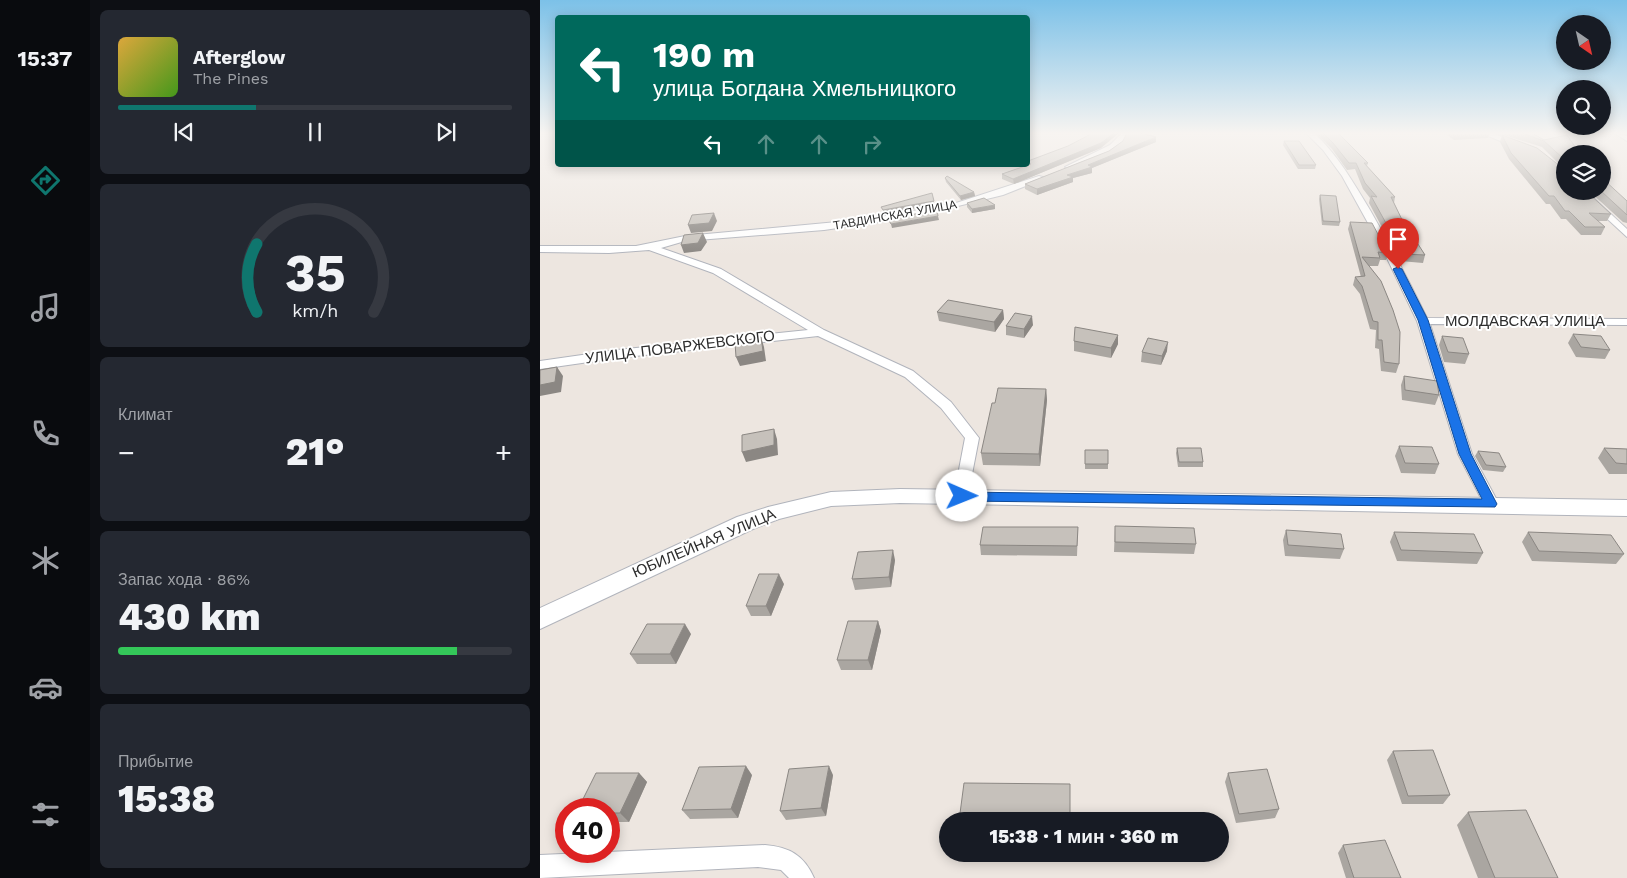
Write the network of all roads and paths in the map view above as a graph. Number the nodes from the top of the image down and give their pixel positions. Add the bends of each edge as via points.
1 (1051, 174) edge
2 (1345, 174) edge
3 (1591, 200) edge
4 (1627, 234) edge
5 (650, 247) junction
6 (540, 249) edge
7 (1423, 320) junction
8 (1627, 322) edge
9 (820, 332) junction
10 (540, 365) edge
11 (962, 496) junction
12 (1491, 504) junction
13 (1627, 508) edge
14 (540, 619) edge
15 (540, 867) edge
16 (802, 878) edge

1 - 5 street, ТАВДИНСКАЯ УЛИЦА via 990,197 917,213 821,227 678,239
2 - 7 street
3 - 4 street
5 - 6 street, ТАВДИНСКАЯ УЛИЦА
5 - 9 street, ТАВДИНСКАЯ УЛИЦА via 716,271
7 - 8 street, МОЛДАВСКАЯ УЛИЦА
7 - 12 street via 1465,454
9 - 10 street, УЛИЦА ПОВАРЖЕВСКОГО
9 - 11 street, ТАВДИНСКАЯ УЛИЦА via 910,374 946,406 972,438
11 - 12 street, ЮБИЛЕЙНАЯ УЛИЦА
11 - 14 street, ЮБИЛЕЙНАЯ УЛИЦА via 831,499 775,512 712,537
12 - 13 street, ЮБИЛЕЙНАЯ УЛИЦА
15 - 16 street via 758,856 790,861

